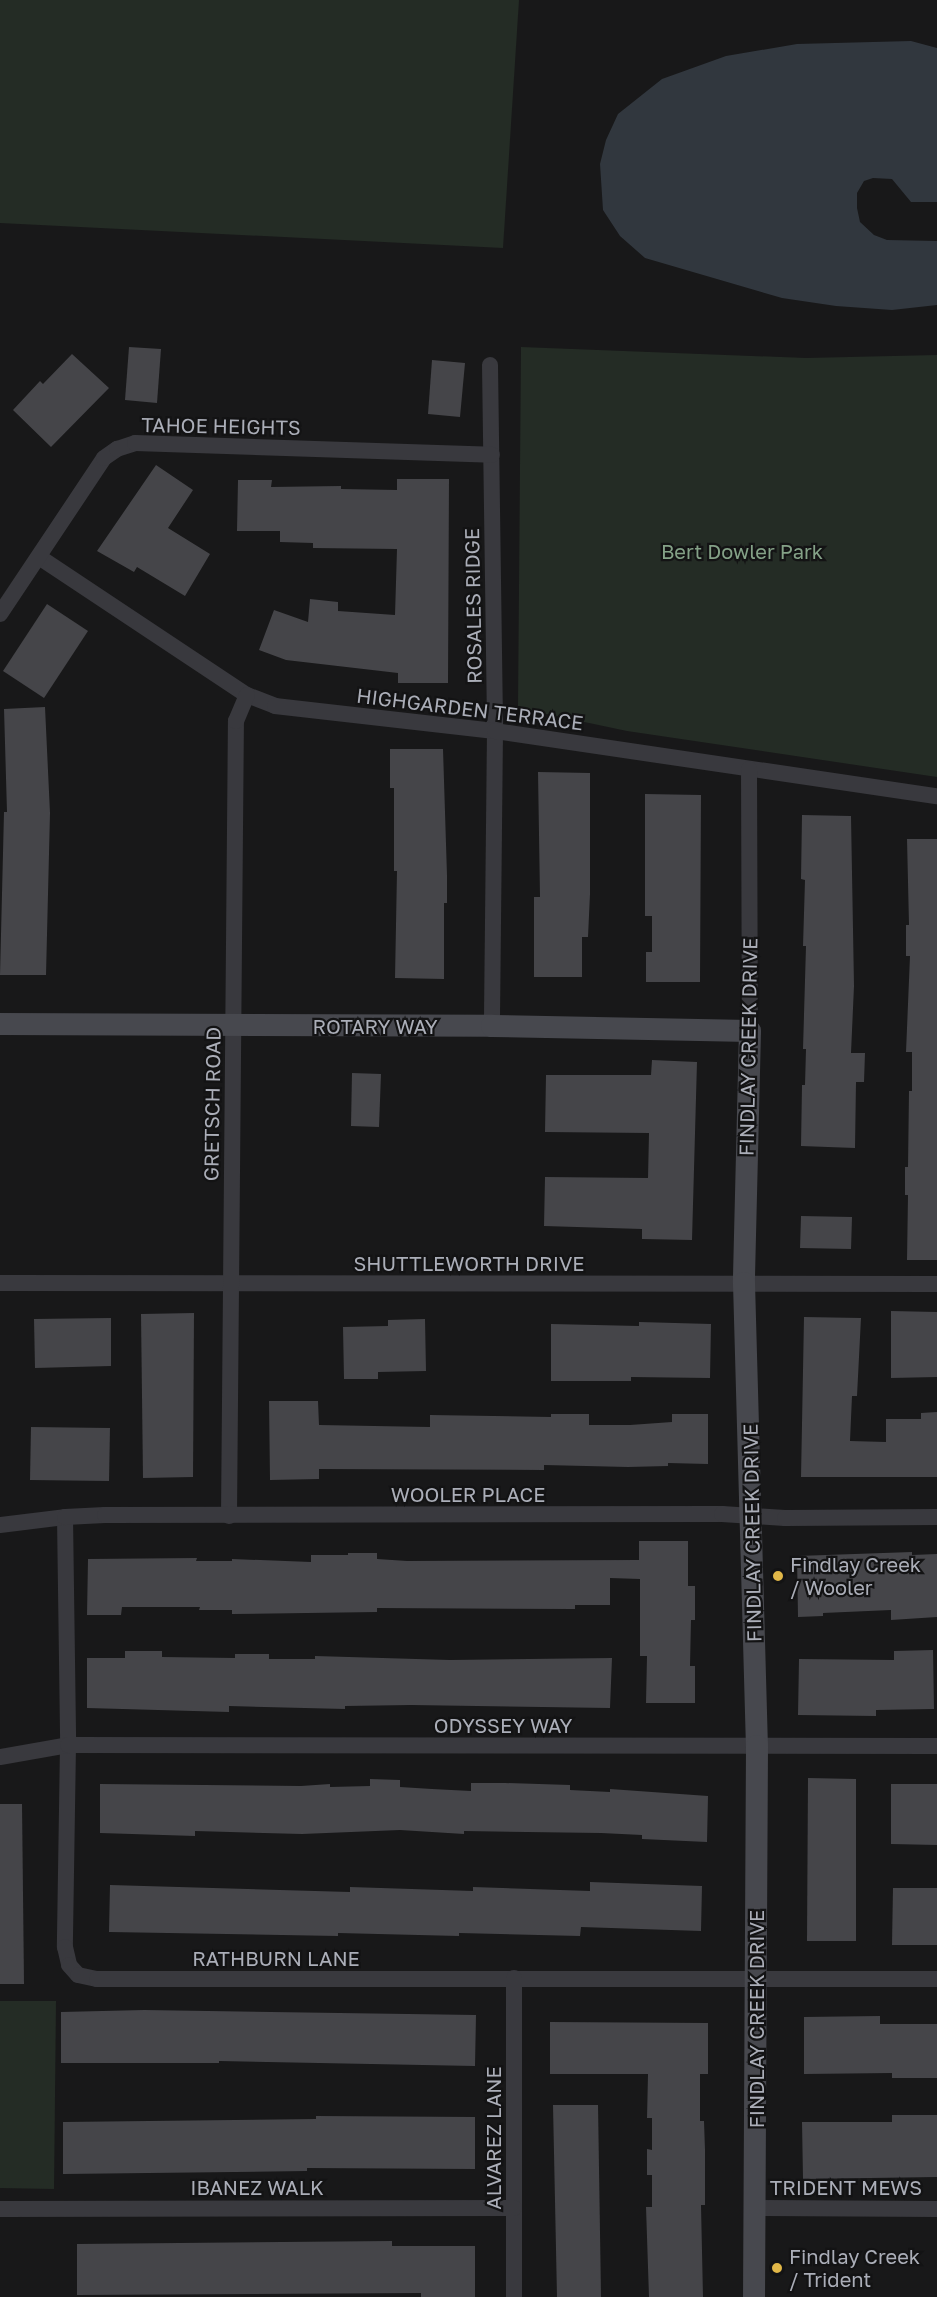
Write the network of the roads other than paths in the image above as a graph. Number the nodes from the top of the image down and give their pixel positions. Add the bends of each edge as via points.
1 (490, 364) dead end
2 (492, 455) junction
3 (39, 557) junction
4 (0, 614) edge
5 (247, 695) junction
6 (495, 731) junction
7 (749, 769) junction
8 (937, 796) edge
9 (0, 1024) edge
10 (234, 1026) junction
11 (492, 1026) junction
12 (750, 1032) junction
13 (0, 1283) edge
14 (744, 1283) junction
15 (230, 1284) junction
16 (937, 1284) edge
17 (229, 1516) junction
18 (753, 1516) junction
19 (65, 1517) junction
20 (937, 1518) edge
21 (0, 1525) edge
22 (68, 1745) junction
23 (757, 1746) junction
24 (937, 1746) edge
25 (0, 1757) edge
26 (514, 1978) junction
27 (756, 1978) junction
28 (937, 1979) edge
29 (514, 2208) junction
30 (754, 2208) junction
31 (0, 2209) edge
32 (937, 2209) edge
33 (514, 2297) edge
34 (754, 2297) edge

1 - 2 street, ROSALES RIDGE
2 - 3 street, TAHOE HEIGHTS via 135,443 104,458
2 - 6 street, ROSALES RIDGE
3 - 4 street, TAHOE HEIGHTS
3 - 5 street, HIGHGARDEN TERRACE
5 - 6 street, HIGHGARDEN TERRACE via 275,706
5 - 10 street, GRETSCH ROAD via 236,721
6 - 7 street, HIGHGARDEN TERRACE
6 - 11 street, ROSALES RIDGE
7 - 8 street, HIGHGARDEN TERRACE
7 - 12 street, FINDLAY CREEK DRIVE
9 - 10 street, ROTARY WAY
10 - 11 street, ROTARY WAY
10 - 15 street, GRETSCH ROAD
11 - 12 street, ROTARY WAY
12 - 14 street, FINDLAY CREEK DRIVE
13 - 15 street, SHUTTLEWORTH DRIVE
14 - 15 street, SHUTTLEWORTH DRIVE
14 - 16 street, SHUTTLEWORTH DRIVE
14 - 18 street, FINDLAY CREEK DRIVE
15 - 17 street, GRETSCH ROAD
17 - 18 street, WOOLER PLACE
17 - 19 street, WOOLER PLACE
18 - 20 street, WOOLER PLACE
18 - 23 street, FINDLAY CREEK DRIVE
19 - 21 street, WOOLER PLACE
19 - 22 street, RATHBURN LANE
22 - 23 street, ODYSSEY WAY
22 - 25 street, ODYSSEY WAY
22 - 26 street, RATHBURN LANE via 65,1947 69,1965 78,1975 97,1979
23 - 24 street, ODYSSEY WAY
23 - 27 street, FINDLAY CREEK DRIVE
26 - 27 street, RATHBURN LANE
26 - 29 street, ALVAREZ LANE
27 - 28 street, RATHBURN LANE
27 - 30 street, FINDLAY CREEK DRIVE
29 - 31 street, IBANEZ WALK
29 - 33 street, ALVAREZ LANE
30 - 32 street, TRIDENT MEWS
30 - 34 street, FINDLAY CREEK DRIVE

